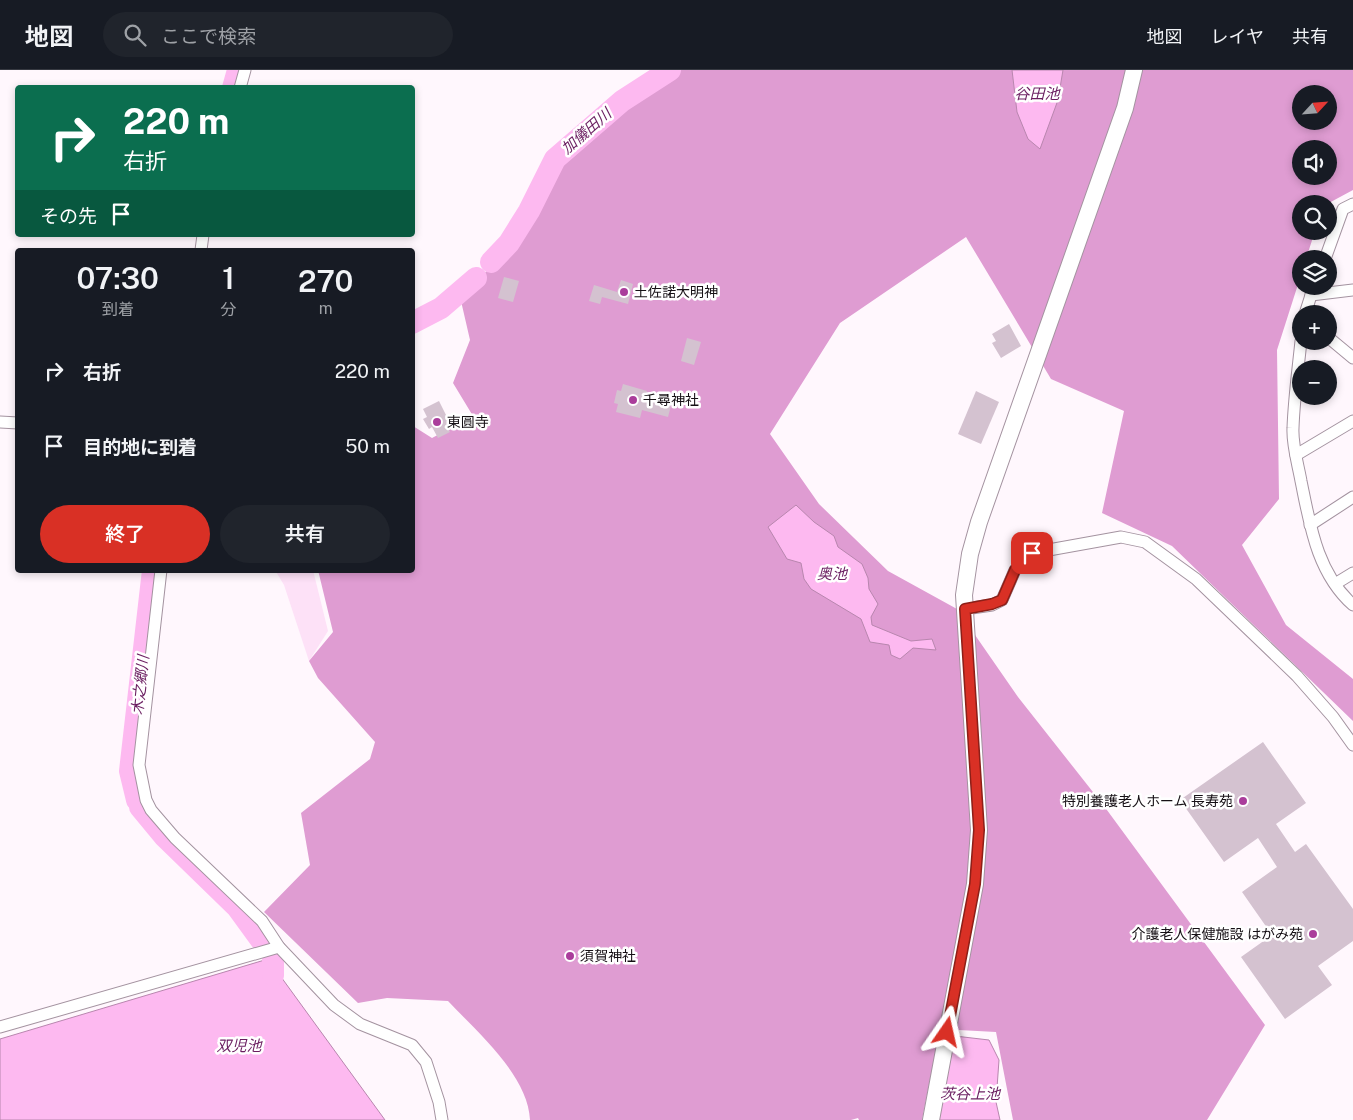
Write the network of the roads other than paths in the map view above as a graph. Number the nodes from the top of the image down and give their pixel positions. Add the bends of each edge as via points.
1 (245, 70) edge
2 (1134, 70) edge
3 (241, 85) edge
4 (1353, 204) edge
5 (1327, 250) edge
6 (1337, 290) edge
7 (1353, 290) edge
8 (1337, 345) edge
9 (1300, 350) edge
10 (1353, 358) edge
11 (1353, 421) edge
12 (0, 422) edge
13 (15, 423) edge
14 (1296, 455) junction
15 (1353, 497) edge
16 (1310, 525) junction
17 (161, 573) edge
18 (1353, 573) edge
19 (1335, 584) junction
20 (1353, 605) edge
21 (965, 609) junction
22 (1353, 745) edge
23 (279, 947) junction
24 (0, 1027) edge
25 (442, 1120) edge
26 (931, 1120) edge

1 - 3 street
2 - 21 street via 1125,108 979,522 970,554
4 - 5 street via 1343,209
6 - 7 street
8 - 10 street
9 - 14 street via 1293,430
11 - 14 street
12 - 13 street
14 - 16 street
15 - 16 street
16 - 19 street via 1319,555
17 - 23 street via 139,765 146,800 175,838 262,921
18 - 19 street
19 - 20 street
21 - 22 street via 1002,600 1015,570 1032,553 1121,537 1145,542 1196,579 1297,676
21 - 26 street via 979,830 975,884
23 - 24 street
23 - 25 street via 334,1005 360,1024 412,1045 426,1062

